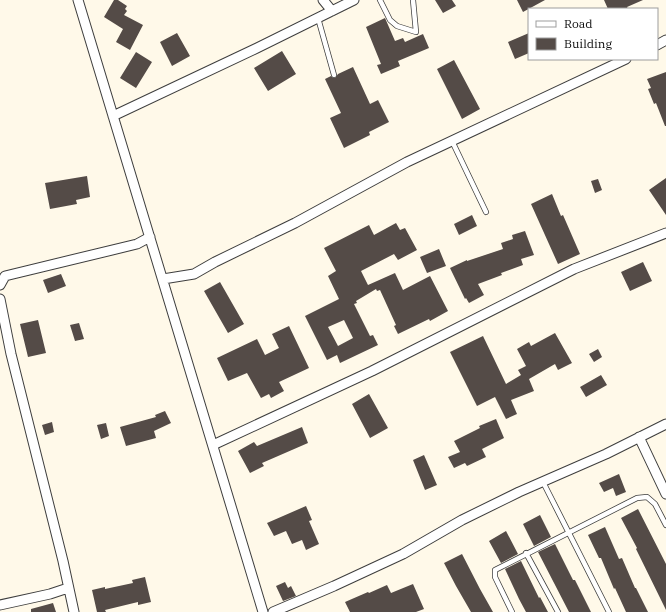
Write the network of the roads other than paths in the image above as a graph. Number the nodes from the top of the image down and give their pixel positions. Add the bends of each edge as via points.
1 (78, 0) edge
2 (323, 0) edge
3 (354, 0) edge
4 (380, 0) edge
5 (413, 0) edge
6 (332, 11) junction
7 (318, 18) junction
8 (624, 60) edge
9 (334, 74) dead end
10 (113, 116) junction
11 (452, 141) junction
12 (486, 212) dead end
13 (666, 234) edge
14 (150, 237) junction
15 (3, 274) edge
16 (163, 279) junction
17 (0, 285) edge
18 (0, 299) edge
19 (666, 424) edge
20 (639, 437) junction
21 (213, 445) junction
22 (543, 482) junction
23 (666, 494) edge
24 (666, 525) edge
25 (568, 532) junction
26 (526, 553) junction
27 (68, 588) junction
28 (0, 605) edge
29 (74, 612) edge
30 (263, 612) edge
31 (273, 612) edge
32 (512, 612) edge
33 (558, 612) edge
34 (609, 612) edge

1 - 10 street
2 - 6 street
3 - 6 street
4 - 5 lane via 390,20 397,26 416,32
6 - 7 street
7 - 9 lane
7 - 10 street
8 - 11 street
10 - 14 street
11 - 12 lane
11 - 16 street via 194,274
13 - 21 street via 574,269 372,371
14 - 15 street via 138,244
14 - 16 street
15 - 17 street
16 - 21 street
18 - 27 street via 10,354
19 - 20 street
20 - 22 street
20 - 23 street
21 - 30 street
22 - 25 lane
22 - 31 street via 462,520 403,554
24 - 25 lane via 655,504 647,497 637,498
25 - 26 lane
25 - 34 lane
26 - 32 lane via 501,566 494,573
26 - 33 lane
27 - 28 street
27 - 29 street

